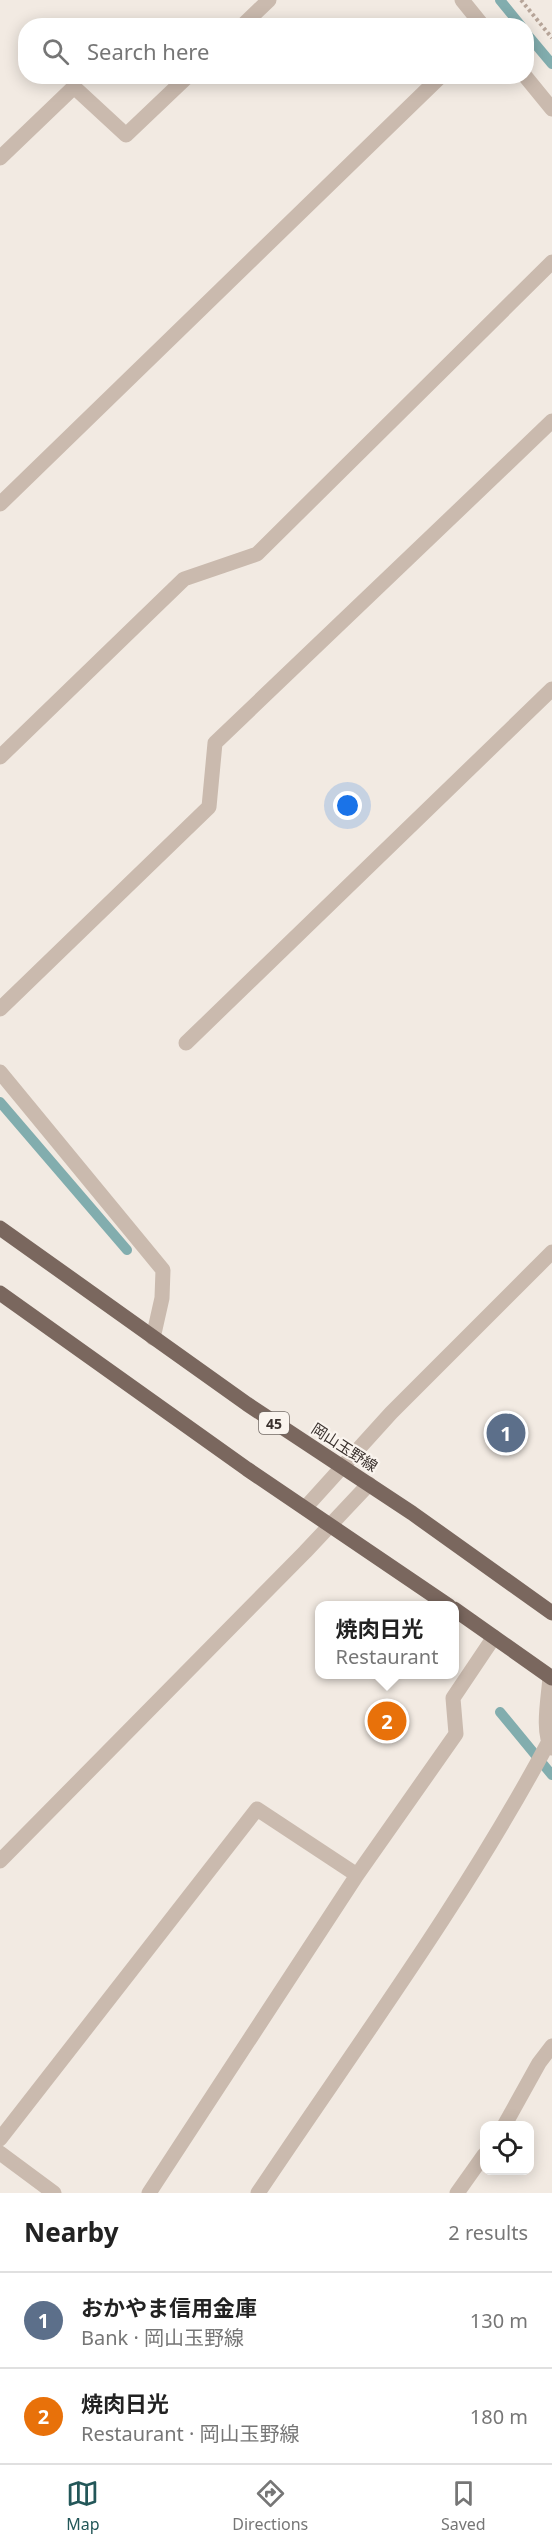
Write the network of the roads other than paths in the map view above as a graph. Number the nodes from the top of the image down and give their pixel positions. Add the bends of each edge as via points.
1 (269, 0) edge
2 (462, 0) edge
3 (250, 18) edge
4 (477, 18) edge
5 (180, 84) edge
6 (433, 84) edge
7 (532, 84) edge
8 (552, 109) edge
9 (0, 158) edge
10 (552, 262) edge
11 (552, 421) edge
12 (0, 504) edge
13 (552, 689) edge
14 (0, 757) edge
15 (0, 1008) edge
16 (186, 1043) dead end
17 (0, 1072) edge
18 (0, 1228) edge
19 (552, 1252) edge
20 (0, 1293) edge
21 (153, 1338) junction
22 (342, 1467) junction
23 (369, 1484) junction
24 (305, 1508) junction
25 (330, 1525) junction
26 (443, 1601) edge
27 (459, 1612) edge
28 (552, 1613) edge
29 (494, 1637) junction
30 (551, 1678) edge
31 (547, 1749) edge
32 (0, 1861) edge
33 (357, 1875) junction
34 (552, 2046) edge
35 (507, 2121) edge
36 (0, 2139) edge
37 (0, 2153) edge
38 (480, 2161) edge
39 (54, 2193) edge
40 (149, 2193) edge
41 (258, 2193) edge
42 (457, 2193) edge

1 - 3 street
2 - 4 street
5 - 9 street via 126,135 74,87
6 - 12 street
7 - 8 street
10 - 14 street via 257,554 184,579
11 - 15 street via 215,743 209,807
13 - 16 street
17 - 21 street via 163,1270 162,1298
18 - 21 main road, 岡山玉野線 / 45
19 - 22 street
20 - 24 main road
21 - 22 main road, 岡山玉野線 / 45
22 - 23 main road, 岡山玉野線 / 45
22 - 24 street
23 - 25 street
23 - 28 main road, 岡山玉野線 / 45
24 - 25 main road
25 - 26 main road
25 - 32 street
27 - 29 main road
29 - 30 main road
29 - 33 street via 453,1698 456,1734
30 - 31 street
31 - 41 street via 444,1916
33 - 36 street via 257,1809
33 - 40 street
34 - 35 street
37 - 39 street
38 - 42 street

